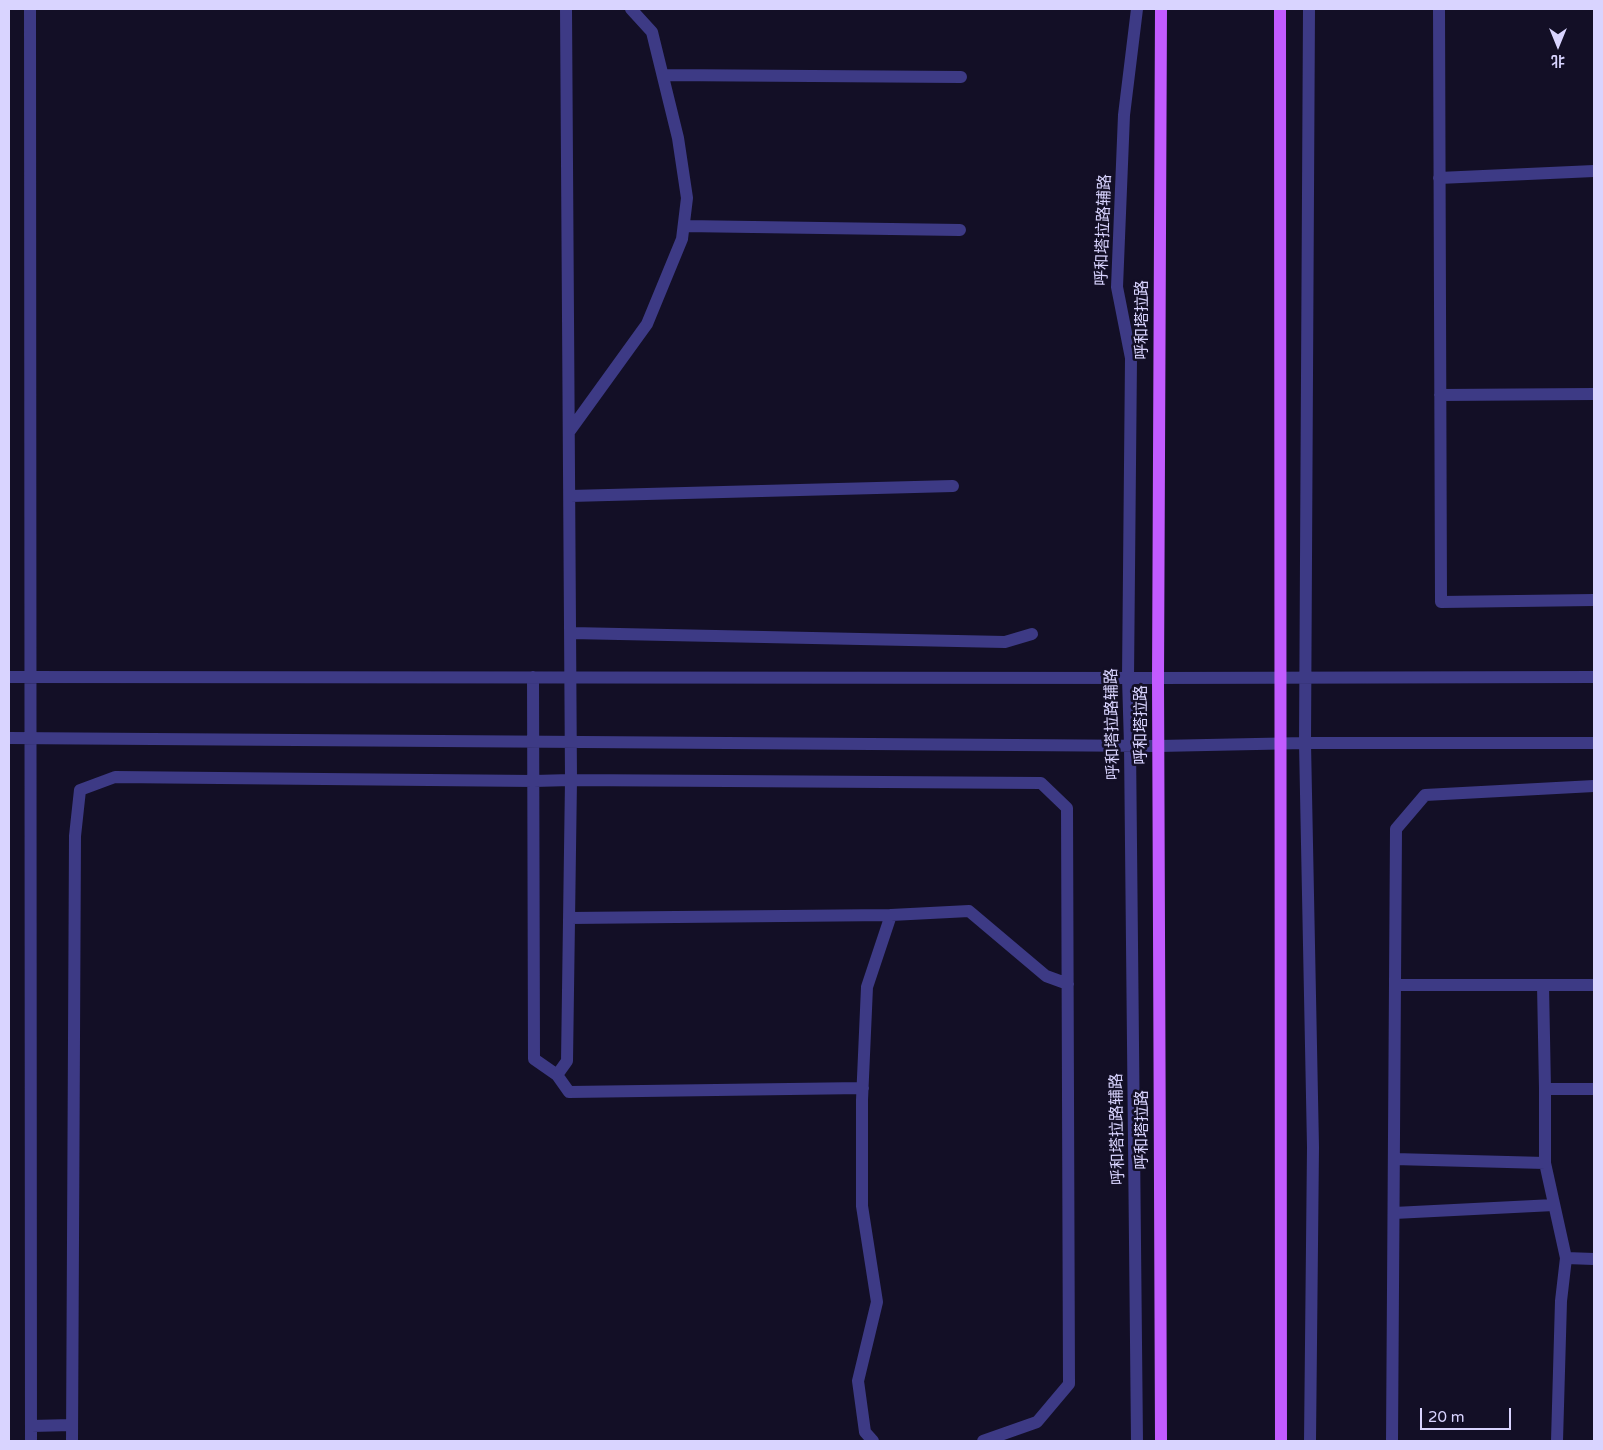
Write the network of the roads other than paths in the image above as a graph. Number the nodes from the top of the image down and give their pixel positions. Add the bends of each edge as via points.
1 (30, 9) edge
2 (566, 9) edge
3 (631, 9) edge
4 (1137, 9) edge
5 (1162, 9) edge
6 (1280, 9) edge
7 (1309, 9) edge
8 (1439, 9) edge
9 (663, 75) junction
10 (961, 77) dead end
11 (1594, 171) edge
12 (1439, 178) junction
13 (684, 226) junction
14 (960, 230) dead end
15 (1594, 394) edge
16 (1440, 395) junction
17 (569, 432) junction
18 (953, 486) dead end
19 (570, 496) junction
20 (1594, 600) edge
21 (571, 632) junction
22 (1032, 634) dead end
23 (31, 676) junction
24 (9, 677) edge
25 (533, 677) junction
26 (571, 677) junction
27 (1594, 677) edge
28 (1128, 678) junction
29 (1158, 678) junction
30 (1281, 678) junction
31 (1306, 678) junction
32 (9, 738) edge
33 (31, 739) junction
34 (534, 742) junction
35 (571, 742) junction
36 (1305, 743) junction
37 (1594, 743) edge
38 (1281, 744) junction
39 (1130, 745) junction
40 (1158, 746) junction
41 (571, 780) junction
42 (534, 781) junction
43 (1594, 786) edge
44 (891, 915) junction
45 (569, 918) junction
46 (1068, 984) junction
47 (1395, 985) junction
48 (1543, 985) junction
49 (1594, 985) edge
50 (557, 1075) junction
51 (863, 1088) junction
52 (1545, 1089) junction
53 (1594, 1089) edge
54 (1394, 1159) junction
55 (1545, 1163) junction
56 (1554, 1205) junction
57 (1394, 1213) junction
58 (1566, 1258) junction
59 (1594, 1259) edge
60 (72, 1425) junction
61 (31, 1426) junction
62 (31, 1441) edge
63 (72, 1441) edge
64 (873, 1441) edge
65 (983, 1441) edge
66 (1137, 1441) edge
67 (1161, 1441) edge
68 (1281, 1441) edge
69 (1310, 1441) edge
70 (1392, 1441) edge
71 (1557, 1441) edge

1 - 23 street
2 - 17 street
3 - 9 street via 652,32
4 - 28 street, 呼和塔拉路辅路 via 1124,115 1117,287 1131,358
5 - 29 main road, 呼和塔拉路
6 - 30 main road
7 - 31 street
8 - 12 street
9 - 10 street
9 - 13 street via 678,138 687,198
11 - 12 street
12 - 16 street
13 - 14 street
13 - 17 street via 682,239 647,324
15 - 16 street
16 - 20 street via 1441,602
17 - 19 street
18 - 19 street
19 - 21 street
21 - 22 street via 1006,642
21 - 26 street
23 - 24 street
23 - 25 street
23 - 33 street
25 - 26 street
25 - 34 street
26 - 28 street
26 - 35 street
27 - 31 street
28 - 29 street
28 - 39 street, 呼和塔拉路辅路
29 - 30 street
29 - 40 main road, 呼和塔拉路
30 - 31 street
30 - 38 main road
31 - 36 street
32 - 33 street
33 - 34 street
33 - 61 street
34 - 35 street
34 - 42 street
35 - 39 street
35 - 41 street
36 - 37 street
36 - 38 street
36 - 69 street via 1313,1147
38 - 40 street
38 - 68 main road
39 - 40 street
39 - 66 street, 呼和塔拉路辅路
40 - 67 main road, 呼和塔拉路
41 - 42 street
41 - 45 street
41 - 46 street via 1041,783 1067,808
42 - 50 street via 534,1059
42 - 60 street via 115,777 80,790 75,836
43 - 47 street via 1425,795 1396,829
44 - 45 street
44 - 46 street via 969,911 1046,976
44 - 51 street via 867,987
45 - 50 street via 567,1061
46 - 65 street via 1069,1384 1037,1422
47 - 48 street
47 - 54 street
48 - 49 street
48 - 52 street
50 - 51 street via 569,1092
51 - 64 street via 862,1206 876,1302 858,1381 865,1432
52 - 53 street
52 - 55 street
54 - 55 street
54 - 57 street
55 - 56 street
56 - 57 street
56 - 58 street
57 - 70 street
58 - 59 street
58 - 71 street via 1561,1301
60 - 61 street
60 - 63 street
61 - 62 street

